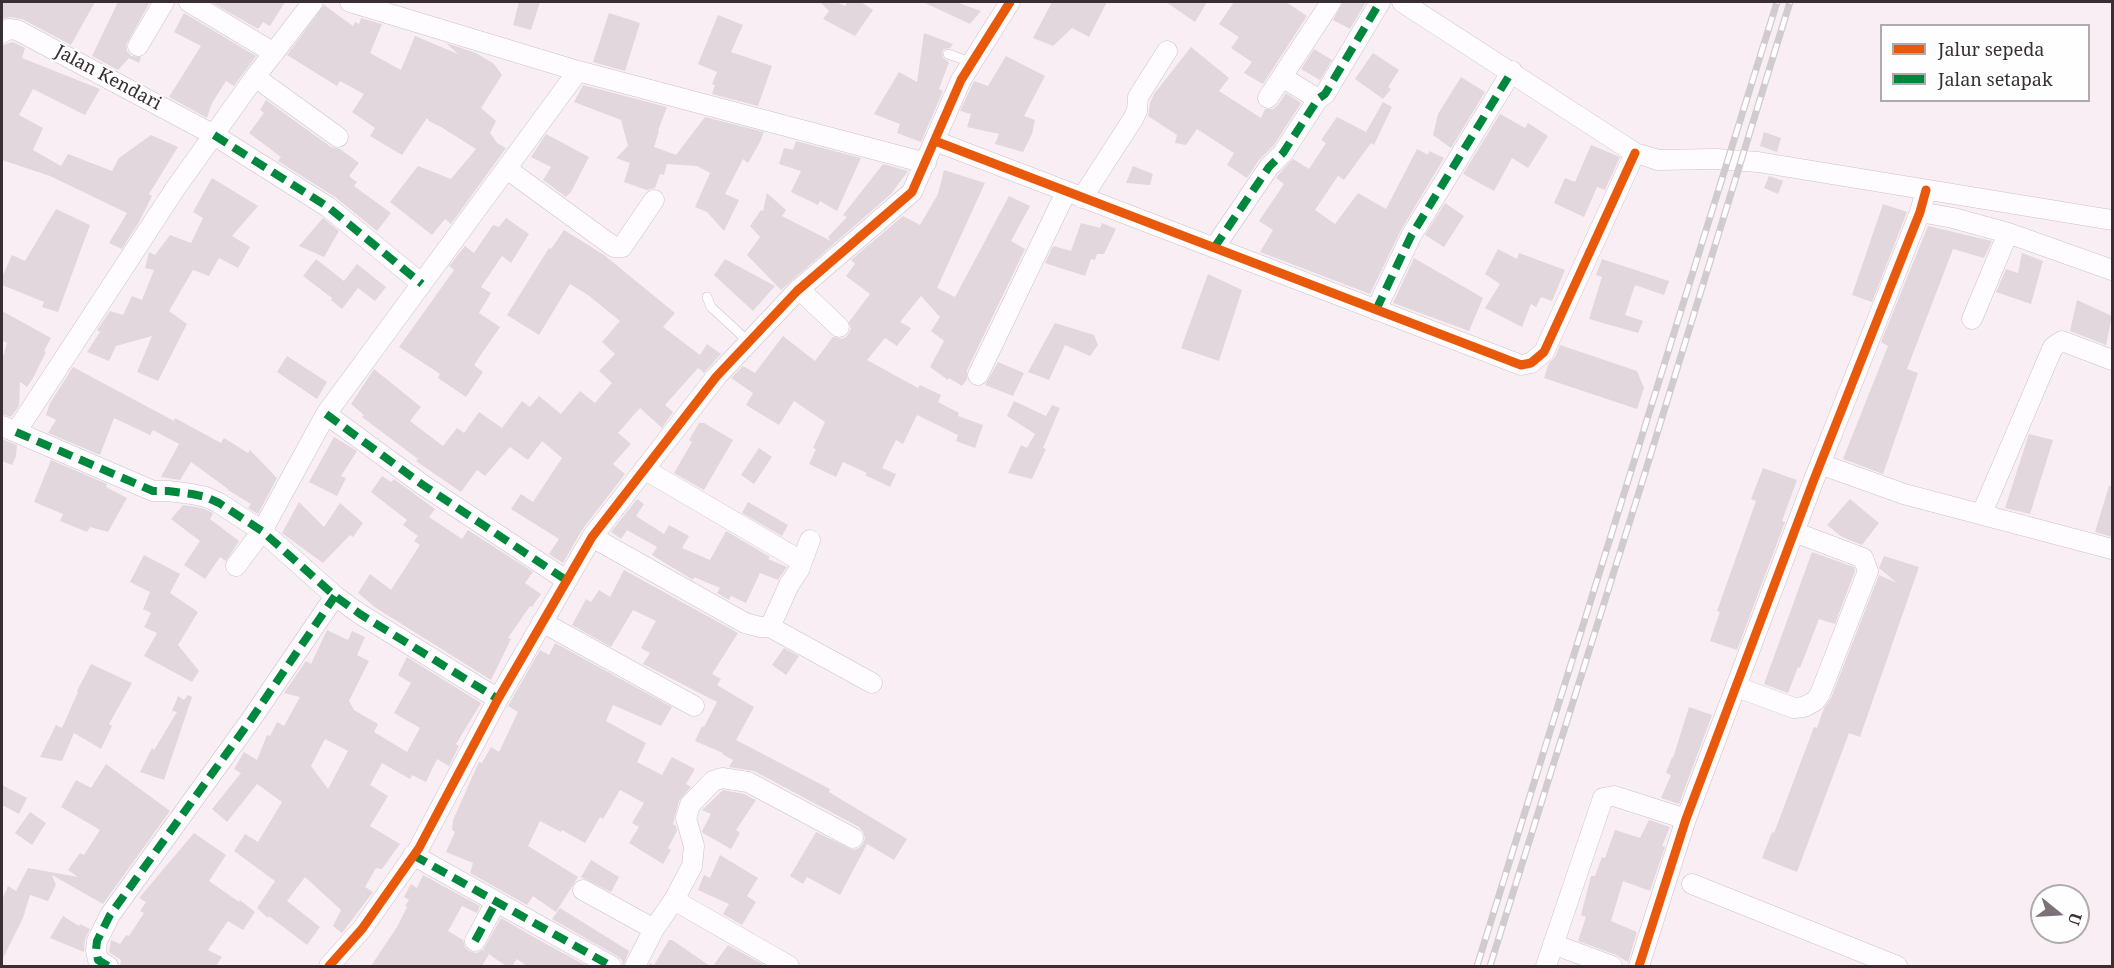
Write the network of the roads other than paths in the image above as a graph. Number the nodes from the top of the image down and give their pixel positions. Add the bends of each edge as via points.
1 (164, 2) edge
2 (189, 2) edge
3 (313, 2) edge
4 (350, 2) edge
5 (1010, 2) edge
6 (1331, 2) edge
7 (1380, 2) edge
8 (1402, 2) edge
9 (2, 33) edge
10 (138, 46) dead end
11 (1167, 51) dead end
12 (274, 53) junction
13 (948, 54) dead end
14 (971, 62) junction
15 (578, 71) junction
16 (1512, 72) junction
17 (255, 77) junction
18 (1282, 77) junction
19 (1268, 98) dead end
20 (1318, 99) junction
21 (214, 135) junction
22 (338, 137) dead end
23 (935, 141) junction
24 (1635, 153) junction
25 (926, 163) junction
26 (507, 169) junction
27 (1926, 190) junction
28 (1074, 195) junction
29 (654, 200) dead end
30 (1920, 212) junction
31 (2112, 220) edge
32 (2008, 233) junction
33 (1214, 248) junction
34 (2112, 270) edge
35 (422, 284) junction
36 (799, 289) junction
37 (707, 297) dead end
38 (1376, 310) junction
39 (1972, 319) dead end
40 (839, 327) dead end
41 (749, 342) junction
42 (2112, 360) edge
43 (978, 375) dead end
44 (326, 414) junction
45 (8, 429) edge
46 (644, 469) junction
47 (1817, 472) junction
48 (1982, 513) junction
49 (262, 531) junction
50 (1794, 532) junction
51 (592, 537) junction
52 (810, 540) dead end
53 (2112, 549) edge
54 (801, 561) junction
55 (236, 566) dead end
56 (566, 580) junction
57 (335, 596) junction
58 (542, 622) junction
59 (770, 627) junction
60 (872, 683) dead end
61 (1737, 687) junction
62 (498, 699) junction
63 (694, 706) dead end
64 (1686, 819) junction
65 (854, 838) dead end
66 (413, 855) junction
67 (1692, 884) dead end
68 (583, 890) dead end
69 (674, 900) junction
70 (496, 902) junction
71 (654, 929) junction
72 (475, 941) dead end
73 (1553, 944) junction
74 (108, 966) edge
75 (329, 966) edge
76 (611, 966) edge
77 (635, 966) edge
78 (789, 966) edge
79 (1546, 966) edge
80 (1612, 966) edge
81 (1639, 966) edge
82 (1897, 966) edge

1 - 10 street
2 - 12 street
3 - 12 street
4 - 15 street
5 - 14 street
6 - 18 street
7 - 20 street via 1325,94
8 - 16 street
9 - 21 street, Jalan Kendari via 17,30
11 - 28 street via 1138,97 1133,119
12 - 17 street
13 - 14 lane
14 - 23 street
15 - 25 street
15 - 26 street
16 - 24 street
16 - 38 street via 1406,244
17 - 21 street
17 - 22 street
18 - 19 street
18 - 20 street
20 - 33 street
21 - 35 street, Jalan Kendari via 328,207
21 - 45 street
23 - 25 street
23 - 28 street
24 - 27 street via 1658,160 1758,162
24 - 38 street via 1544,352 1531,363 1521,365
25 - 36 street via 912,192
26 - 29 street via 614,247 622,246
26 - 35 street
27 - 30 street
27 - 31 street
28 - 33 street
28 - 43 street
30 - 32 street
30 - 47 street
32 - 34 street
32 - 39 street
33 - 38 street
35 - 44 street
36 - 40 street
36 - 41 street
37 - 41 lane via 711,307
41 - 46 street via 716,377
42 - 48 street via 2062,342 2053,347
44 - 49 street
44 - 56 street via 423,485
45 - 49 street via 153,491 206,497
46 - 51 street
46 - 54 street
47 - 48 street
47 - 50 street
48 - 53 street
49 - 55 street
49 - 57 street
50 - 61 street
50 - 61 street via 1863,558 1868,571 1815,701 1794,708
51 - 56 street
51 - 59 street via 746,623
52 - 54 street
54 - 59 street
56 - 58 street
57 - 62 street
57 - 74 street via 110,915 96,950 98,960
58 - 62 street
58 - 63 street
59 - 60 street
61 - 64 street
62 - 66 street
64 - 73 street via 1614,796 1603,798
64 - 81 street
65 - 69 street via 748,782 722,778 713,781 690,805 686,818 694,846 692,866
66 - 70 street
66 - 75 street via 362,929
67 - 82 street
68 - 71 street
69 - 71 street
69 - 78 street
70 - 72 street
70 - 76 street
71 - 77 street
73 - 79 street
73 - 80 street

